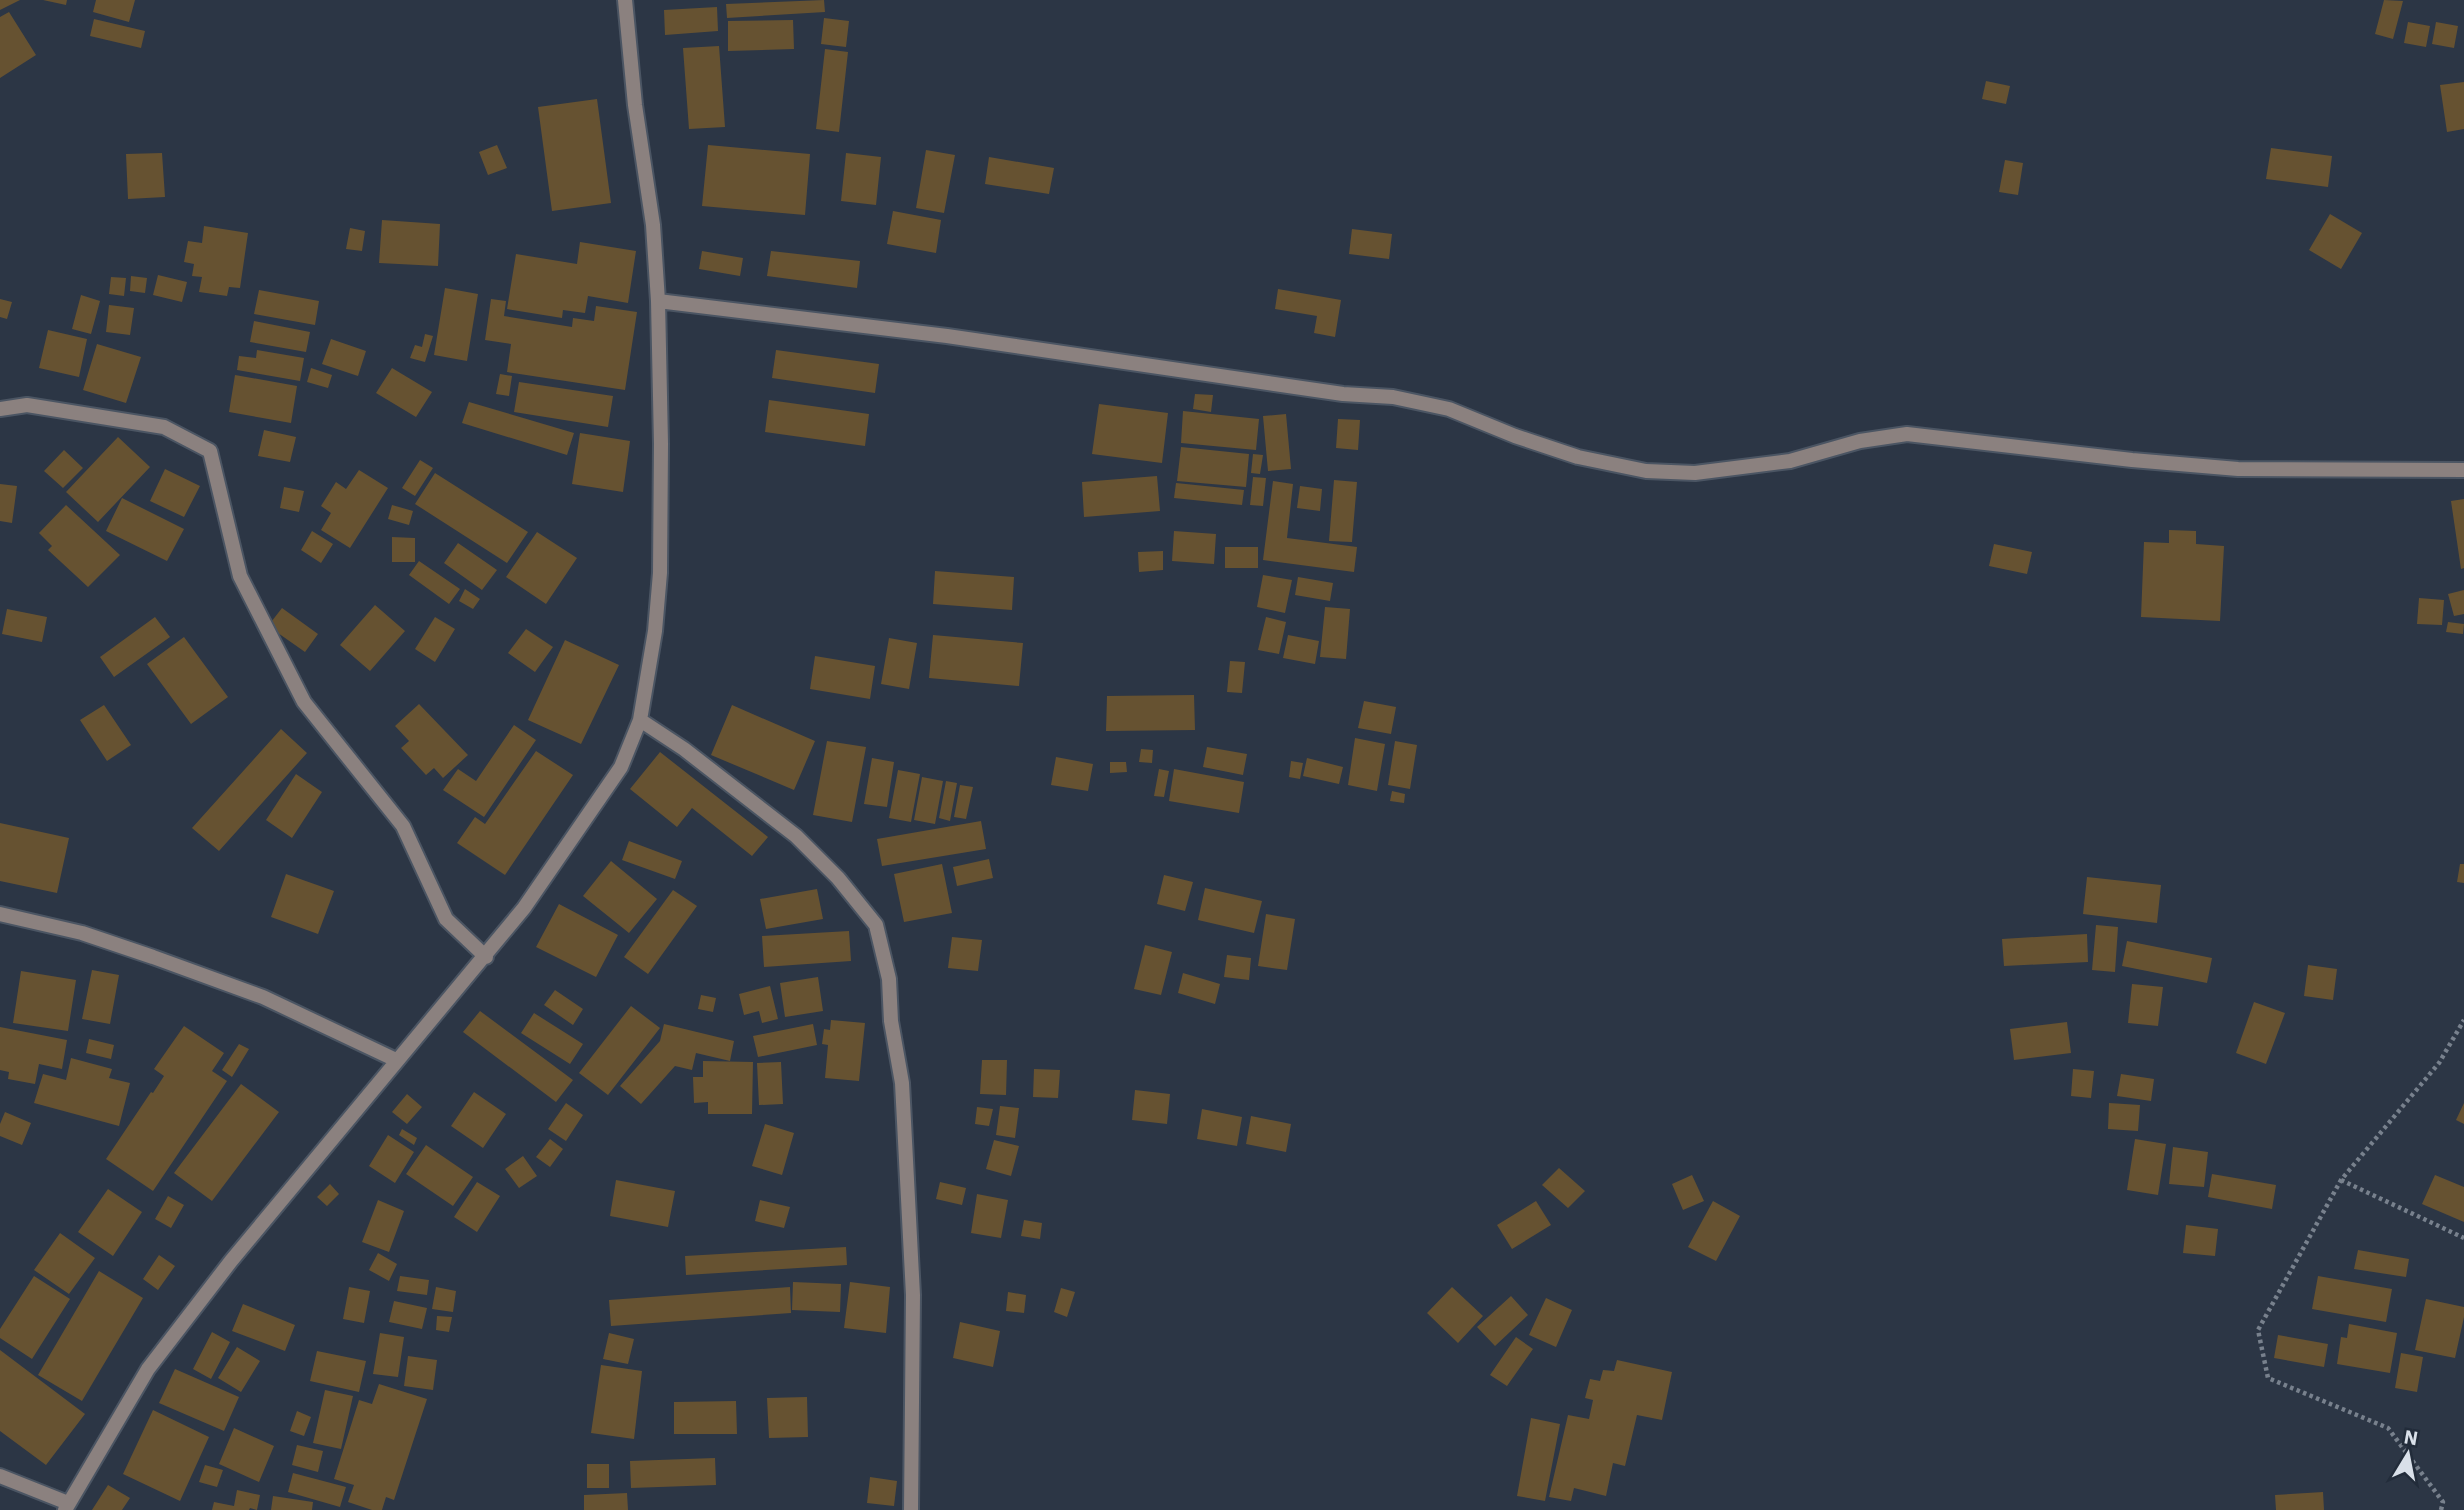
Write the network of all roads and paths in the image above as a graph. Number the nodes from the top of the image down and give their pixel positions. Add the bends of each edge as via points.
1 (625, 0) edge
2 (658, 301) junction
3 (0, 409) edge
4 (2464, 470) edge
5 (640, 720) junction
6 (0, 914) edge
7 (486, 957) junction
8 (2464, 1020) edge
9 (396, 1060) junction
10 (2340, 1180) junction
11 (2464, 1238) edge
12 (0, 1476) edge
13 (67, 1506) edge
14 (911, 1510) edge
15 (2441, 1510) edge

1 - 2 street
2 - 4 street via 947,336 1343,394 1393,397 1449,409 1578,457 1646,471 1695,473 1790,461 1860,441 1907,435 2238,469
2 - 5 street via 660,573
3 - 7 street via 27,405 164,427 210,451 240,576 304,702 403,826 446,919
5 - 7 street via 621,767
5 - 14 street via 796,836 876,925 889,979 902,1083 913,1296
6 - 9 street via 82,933 190,970 263,998
7 - 9 street
8 - 10 path via 2439,1063
9 - 13 street via 148,1368
10 - 11 path
10 - 15 path via 2258,1330 2268,1378 2388,1428 2443,1502
12 - 13 street

